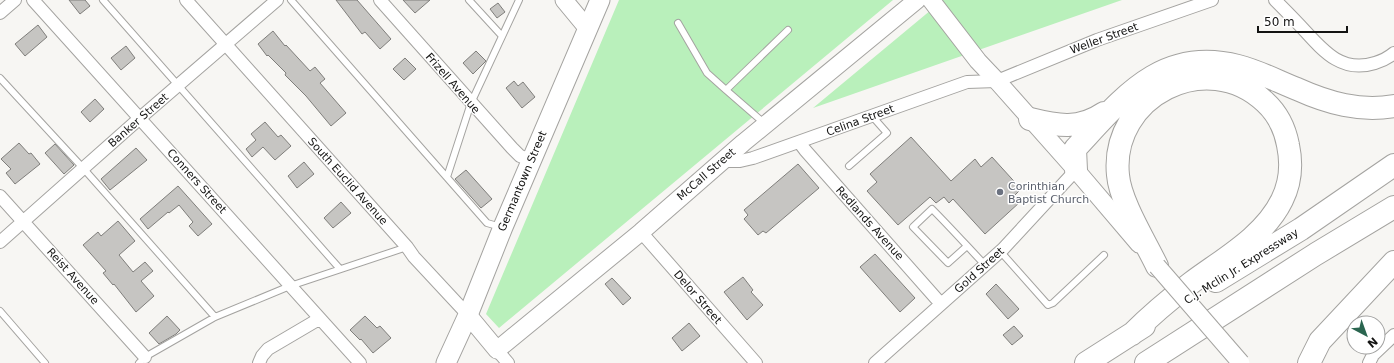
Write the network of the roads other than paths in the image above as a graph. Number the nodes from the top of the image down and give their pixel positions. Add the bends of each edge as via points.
1 (15, 0) edge
2 (33, 0) edge
3 (103, 0) edge
4 (186, 0) edge
5 (277, 0) edge
6 (291, 0) edge
7 (380, 0) edge
8 (469, 0) edge
9 (519, 0) edge
10 (564, 0) edge
11 (600, 0) edge
12 (917, 0) edge
13 (931, 0) edge
14 (1212, 0) edge
15 (1275, 0) edge
16 (0, 13) edge
17 (678, 23) dead end
18 (588, 29) junction
19 (788, 30) dead end
20 (502, 36) junction
21 (226, 44) junction
22 (1394, 53) edge
23 (0, 78) edge
24 (997, 81) junction
25 (178, 84) junction
26 (726, 90) junction
27 (471, 103) junction
28 (1117, 105) junction
29 (1142, 105) junction
30 (1394, 106) edge
31 (872, 116) junction
32 (140, 118) junction
33 (1030, 118) junction
34 (765, 125) junction
35 (799, 142) junction
36 (531, 160) junction
37 (722, 161) junction
38 (849, 166) dead end
39 (1394, 166) edge
40 (83, 168) junction
41 (1076, 170) junction
42 (447, 177) junction
43 (0, 196) edge
44 (1394, 207) edge
45 (23, 221) junction
46 (503, 227) junction
47 (640, 232) junction
48 (0, 242) edge
49 (967, 246) junction
50 (407, 247) junction
51 (1000, 251) junction
52 (1104, 255) dead end
53 (1394, 262) edge
54 (985, 265) junction
55 (1158, 266) junction
56 (340, 269) junction
57 (290, 286) junction
58 (942, 304) junction
59 (0, 312) edge
60 (468, 315) junction
61 (215, 318) junction
62 (319, 319) junction
63 (1132, 334) junction
64 (1394, 335) edge
65 (1320, 341) junction
66 (497, 350) junction
67 (142, 360) edge
68 (355, 361) edge
69 (45, 363) edge
70 (259, 363) edge
71 (446, 363) edge
72 (508, 363) edge
73 (756, 363) edge
74 (875, 363) edge
75 (1086, 363) edge
76 (1146, 363) edge
77 (1241, 363) edge
78 (1292, 363) edge
79 (1309, 363) edge
80 (1368, 363) edge

1 - 16 street
2 - 32 street, Conners Street
3 - 25 lane
4 - 21 street, South Euclid Avenue
5 - 21 street, Banker Street
6 - 42 lane
7 - 27 street, Frizell Avenue
8 - 20 lane
9 - 20 lane
10 - 18 street
11 - 18 main road, Germantown Street
12 - 34 street, McCall Street
13 - 24 street via 978,61
14 - 24 street, Weller Street via 1103,38
15 - 22 street via 1322,49 1340,62 1367,66
17 - 26 lane via 707,73
18 - 36 main road, Germantown Street
19 - 26 lane
20 - 27 lane
21 - 25 street, Banker Street
21 - 50 street, South Euclid Avenue
23 - 40 lane
24 - 31 street, Celina Street via 967,82
24 - 33 street
25 - 32 street, Banker Street
25 - 56 lane
26 - 34 lane
27 - 36 street, Frizell Avenue via 520,156
27 - 42 lane
28 - 30 highway via 1151,76 1168,68 1186,63 1214,62 1238,66 1335,104 1370,108
28 - 33 highway via 1096,119 1074,125 1059,125
28 - 41 highway via 1075,149
29 - 41 highway via 1099,144
29 - 55 highway via 1122,136 1117,159 1118,176 1121,192
29 - 63 highway via 1156,94 1181,81 1207,78 1238,84 1260,97 1277,117 1287,140 1291,159 1288,187 1263,228 1190,284
31 - 35 street, Celina Street
31 - 38 lane via 887,133
32 - 40 street, Banker Street
32 - 57 street, Conners Street
33 - 41 street
34 - 37 street, McCall Street
35 - 37 street, Celina Street via 753,158
35 - 58 street, Redlands Avenue
36 - 46 main road, Germantown Street
37 - 47 street, McCall Street
39 - 63 highway, C.J. Mclin Jr. Expressway via 1301,229
40 - 45 street, Banker Street
40 - 61 lane
41 - 51 street, Gold Street
41 - 55 street
42 - 46 lane via 487,223
43 - 45 street, Reist Avenue
44 - 76 highway
45 - 48 street, Banker Street
45 - 67 street, Reist Avenue
46 - 60 main road, Germantown Street
47 - 66 street, McCall Street
47 - 73 street, Delor Street
49 - 49 lane via 932,209 913,227 948,263
49 - 54 lane
50 - 56 lane
50 - 60 street, South Euclid Avenue
51 - 52 lane via 1048,305 1053,304
51 - 54 street, Gold Street
53 - 65 highway
54 - 58 street, Gold Street
55 - 77 street, bridge
56 - 57 lane
57 - 61 lane
57 - 62 street, Conners Street
58 - 74 street, Gold Street
59 - 69 lane
60 - 66 street, South Euclid Avenue
60 - 71 main road, Germantown Street
61 - 67 lane
62 - 68 street, Conners Street
62 - 70 street via 268,349
63 - 75 highway, C.J. Mclin Jr. Expressway
64 - 80 street
65 - 78 highway
65 - 79 highway
66 - 72 street, South Euclid Avenue

